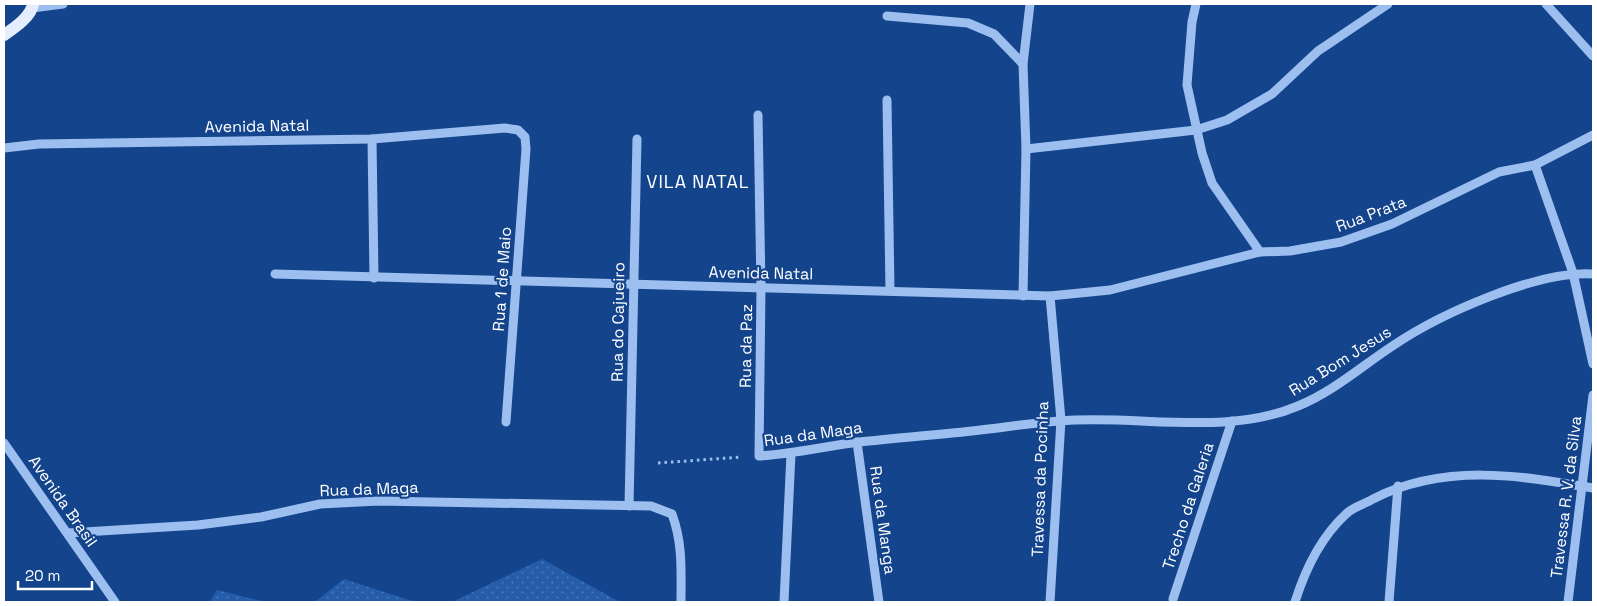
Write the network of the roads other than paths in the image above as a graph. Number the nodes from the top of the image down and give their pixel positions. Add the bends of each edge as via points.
1 (63, 4) edge
2 (1030, 4) edge
3 (1196, 4) edge
4 (1388, 4) edge
5 (1546, 4) edge
6 (33, 6) edge
7 (886, 16) dead end
8 (4, 35) edge
9 (1593, 56) edge
10 (1023, 64) junction
11 (887, 100) dead end
12 (758, 115) dead end
13 (1196, 130) junction
14 (1593, 135) edge
15 (525, 137) joint
16 (637, 139) dead end
17 (372, 140) junction
18 (4, 148) edge
19 (1026, 149) junction
20 (1535, 165) junction
21 (1260, 252) junction
22 (1573, 273) junction
23 (275, 274) dead end
24 (1593, 274) edge
25 (374, 278) junction
26 (1146, 281) joint
27 (517, 282) junction
28 (635, 285) junction
29 (761, 288) junction
30 (890, 291) junction
31 (1022, 296) junction
32 (1050, 296) junction
33 (1593, 364) edge
34 (1593, 395) edge
35 (1061, 420) junction
36 (1232, 421) junction
37 (506, 422) dead end
38 (971, 431) joint
39 (857, 442) junction
40 (4, 443) edge
41 (791, 454) junction
42 (759, 456) joint
43 (1398, 486) junction
44 (1589, 487) edge
45 (628, 506) junction
46 (68, 533) junction
47 (1174, 599) dead end
48 (114, 602) edge
49 (681, 602) edge
50 (784, 602) edge
51 (879, 602) edge
52 (1050, 602) edge
53 (1295, 602) edge
54 (1389, 602) edge
55 (1568, 602) edge

1 - 6 street
2 - 10 street
3 - 13 street via 1187,85
4 - 13 street via 1318,51 1272,94 1227,120
5 - 9 street
6 - 8 main road via 17,26
7 - 10 street via 968,23 994,34
10 - 19 street
11 - 30 street
12 - 29 street, Rua da Paz
13 - 19 street
13 - 21 street via 1212,183
14 - 20 street, Rua Prata
15 - 17 street, Avenida Natal via 518,130 505,128
15 - 27 street, Rua 1 de Maio
16 - 28 street, Rua do Cajueiro
17 - 18 street, Avenida Natal via 39,144
17 - 25 street
19 - 31 street
20 - 21 street, Rua Prata via 1499,172 1392,224 1341,242 1290,251
20 - 22 street
21 - 26 street, Rua Prata
22 - 24 street, Rua Bom Jesus
22 - 33 street
22 - 36 street, Rua Bom Jesus via 1499,293 1464,307 1396,343 1300,406 1267,417
23 - 25 street, Avenida Natal
25 - 27 street, Avenida Natal
26 - 32 street, Avenida Natal via 1110,290
27 - 28 street, Avenida Natal
27 - 37 street, Rua 1 de Maio
28 - 29 street, Avenida Natal
28 - 45 street, Rua do Cajueiro
29 - 30 street, Avenida Natal
29 - 42 street, Rua da Paz
30 - 31 street, Avenida Natal
31 - 32 street, Avenida Natal
32 - 35 street, Travessa da Pocinha
34 - 44 street, Travessa R. V. da Silva
35 - 36 street, Rua Bom Jesus
35 - 38 street, Rua Bom Jesus
35 - 52 street, Travessa da Pocinha
36 - 47 street, Trecho da Galeria
38 - 39 street, Rua da Maga
39 - 41 street, Rua da Maga
39 - 51 street, Rua da Manga
40 - 46 street, Avenida Brasil
41 - 42 street, Rua da Maga
41 - 50 street
43 - 44 street via 1451,476 1509,475
43 - 53 street via 1347,513 1321,544
43 - 54 street
44 - 55 street, Travessa R. V. da Silva
45 - 46 street, Rua da Maga via 379,501 320,504 261,517 198,525
45 - 49 street, Rua da Maga via 651,506 672,514 681,543
46 - 48 street, Avenida Brasil

